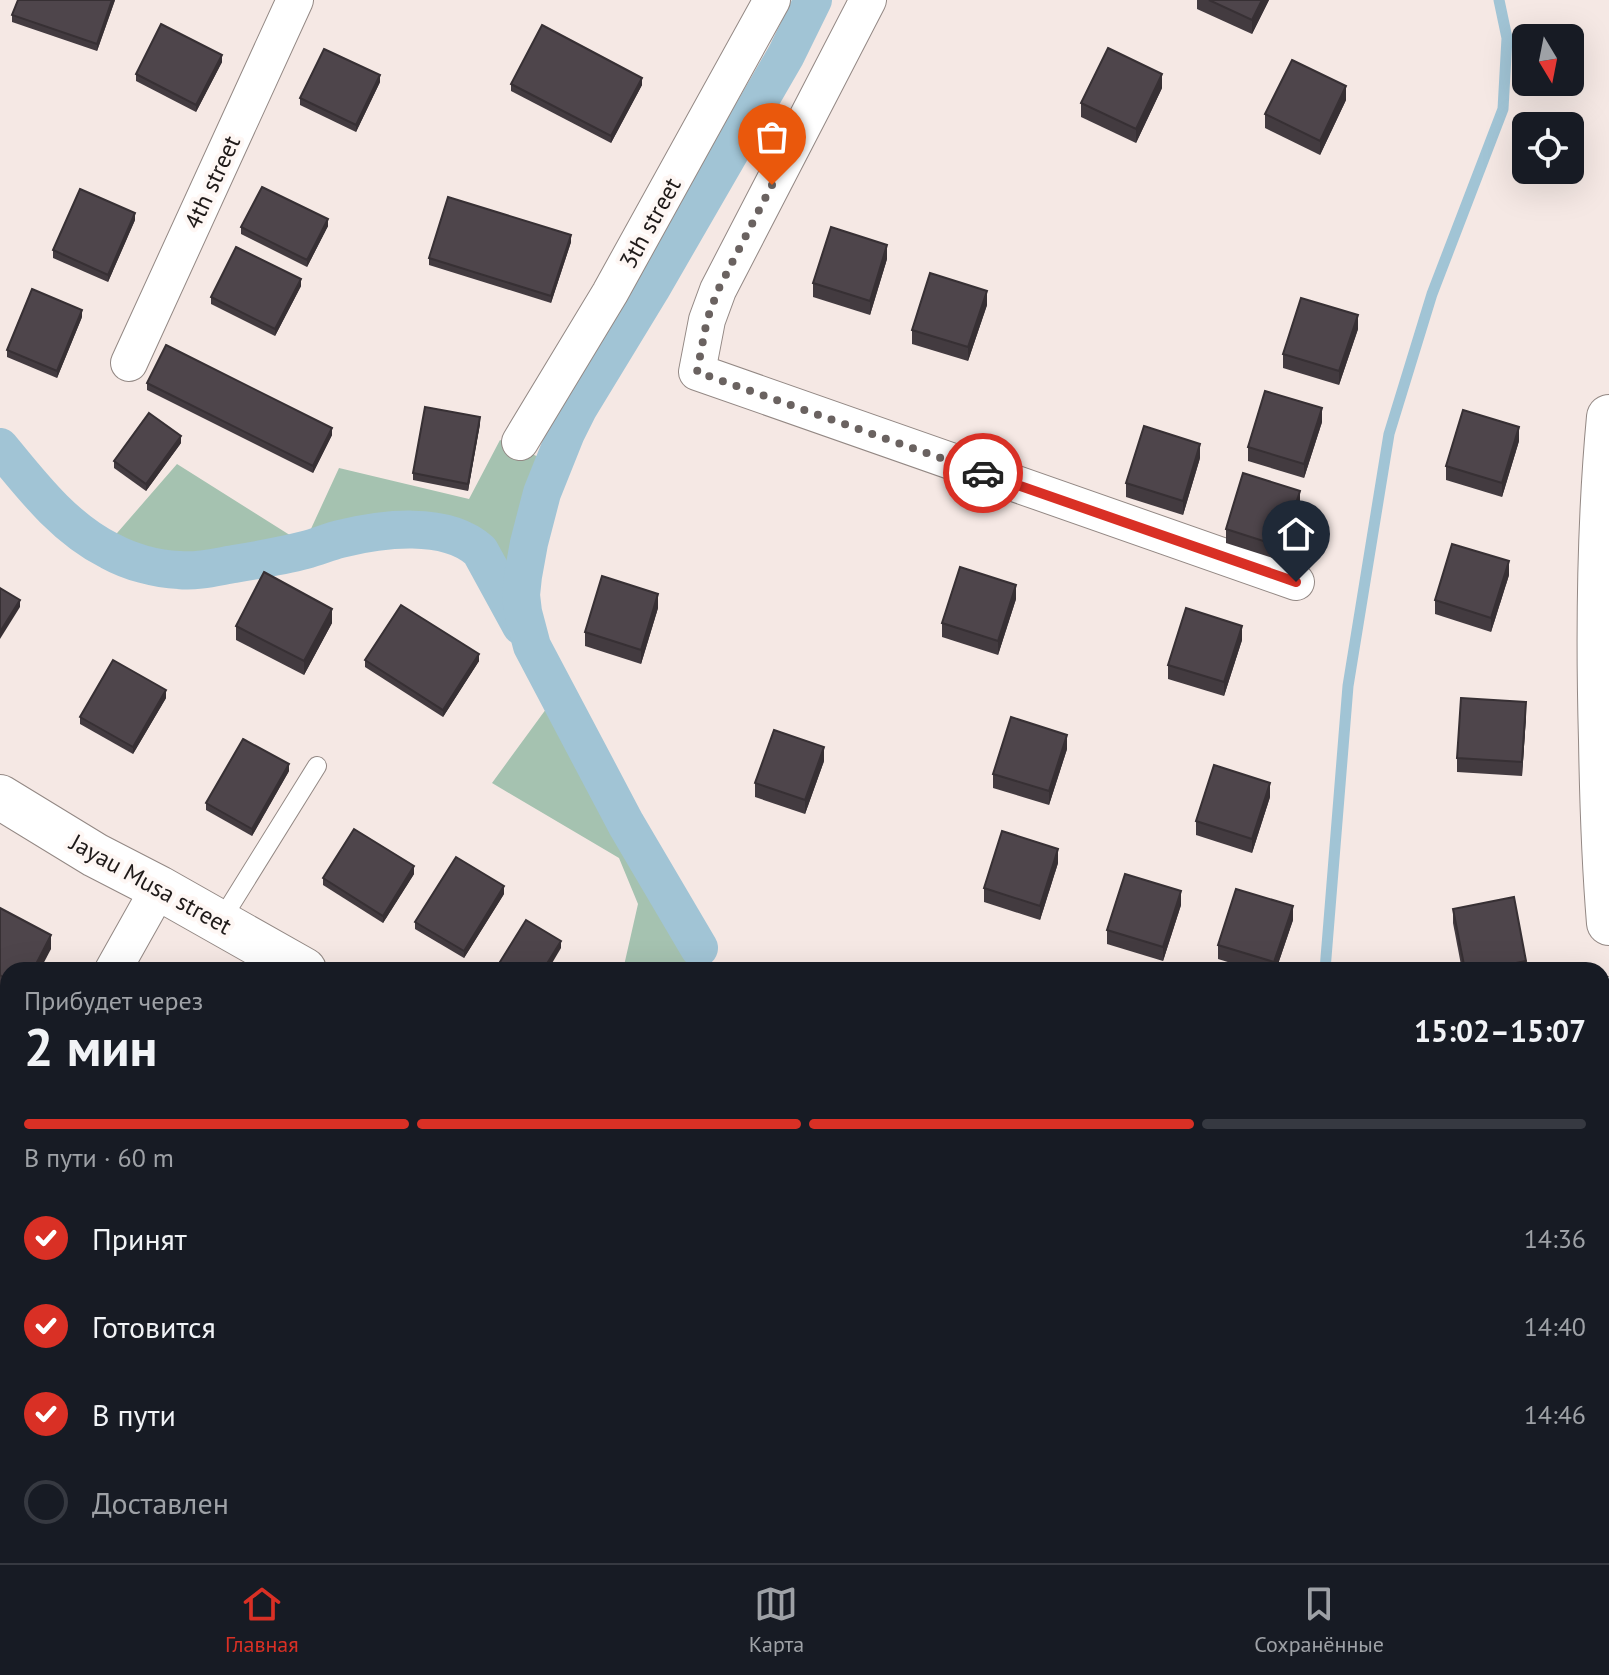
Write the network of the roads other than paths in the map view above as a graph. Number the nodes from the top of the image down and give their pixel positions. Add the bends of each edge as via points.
1 (295, 0) edge
2 (772, 0) edge
3 (868, 0) edge
4 (129, 363) dead end
5 (1609, 417) edge
6 (520, 442) dead end
7 (1296, 582) dead end
8 (317, 766) dead end
9 (0, 797) edge
10 (159, 888) junction
11 (220, 922) junction
12 (1609, 923) edge
13 (117, 962) edge
14 (290, 962) edge

1 - 4 street, 4th street
2 - 6 street, 3th street via 610,293
3 - 7 street via 718,290 697,372
5 - 12 street via 1600,560 1600,696
8 - 11 lane
9 - 10 street, Jayau Musa street
10 - 11 street, Jayau Musa street
10 - 13 street
11 - 14 street, Jayau Musa street

